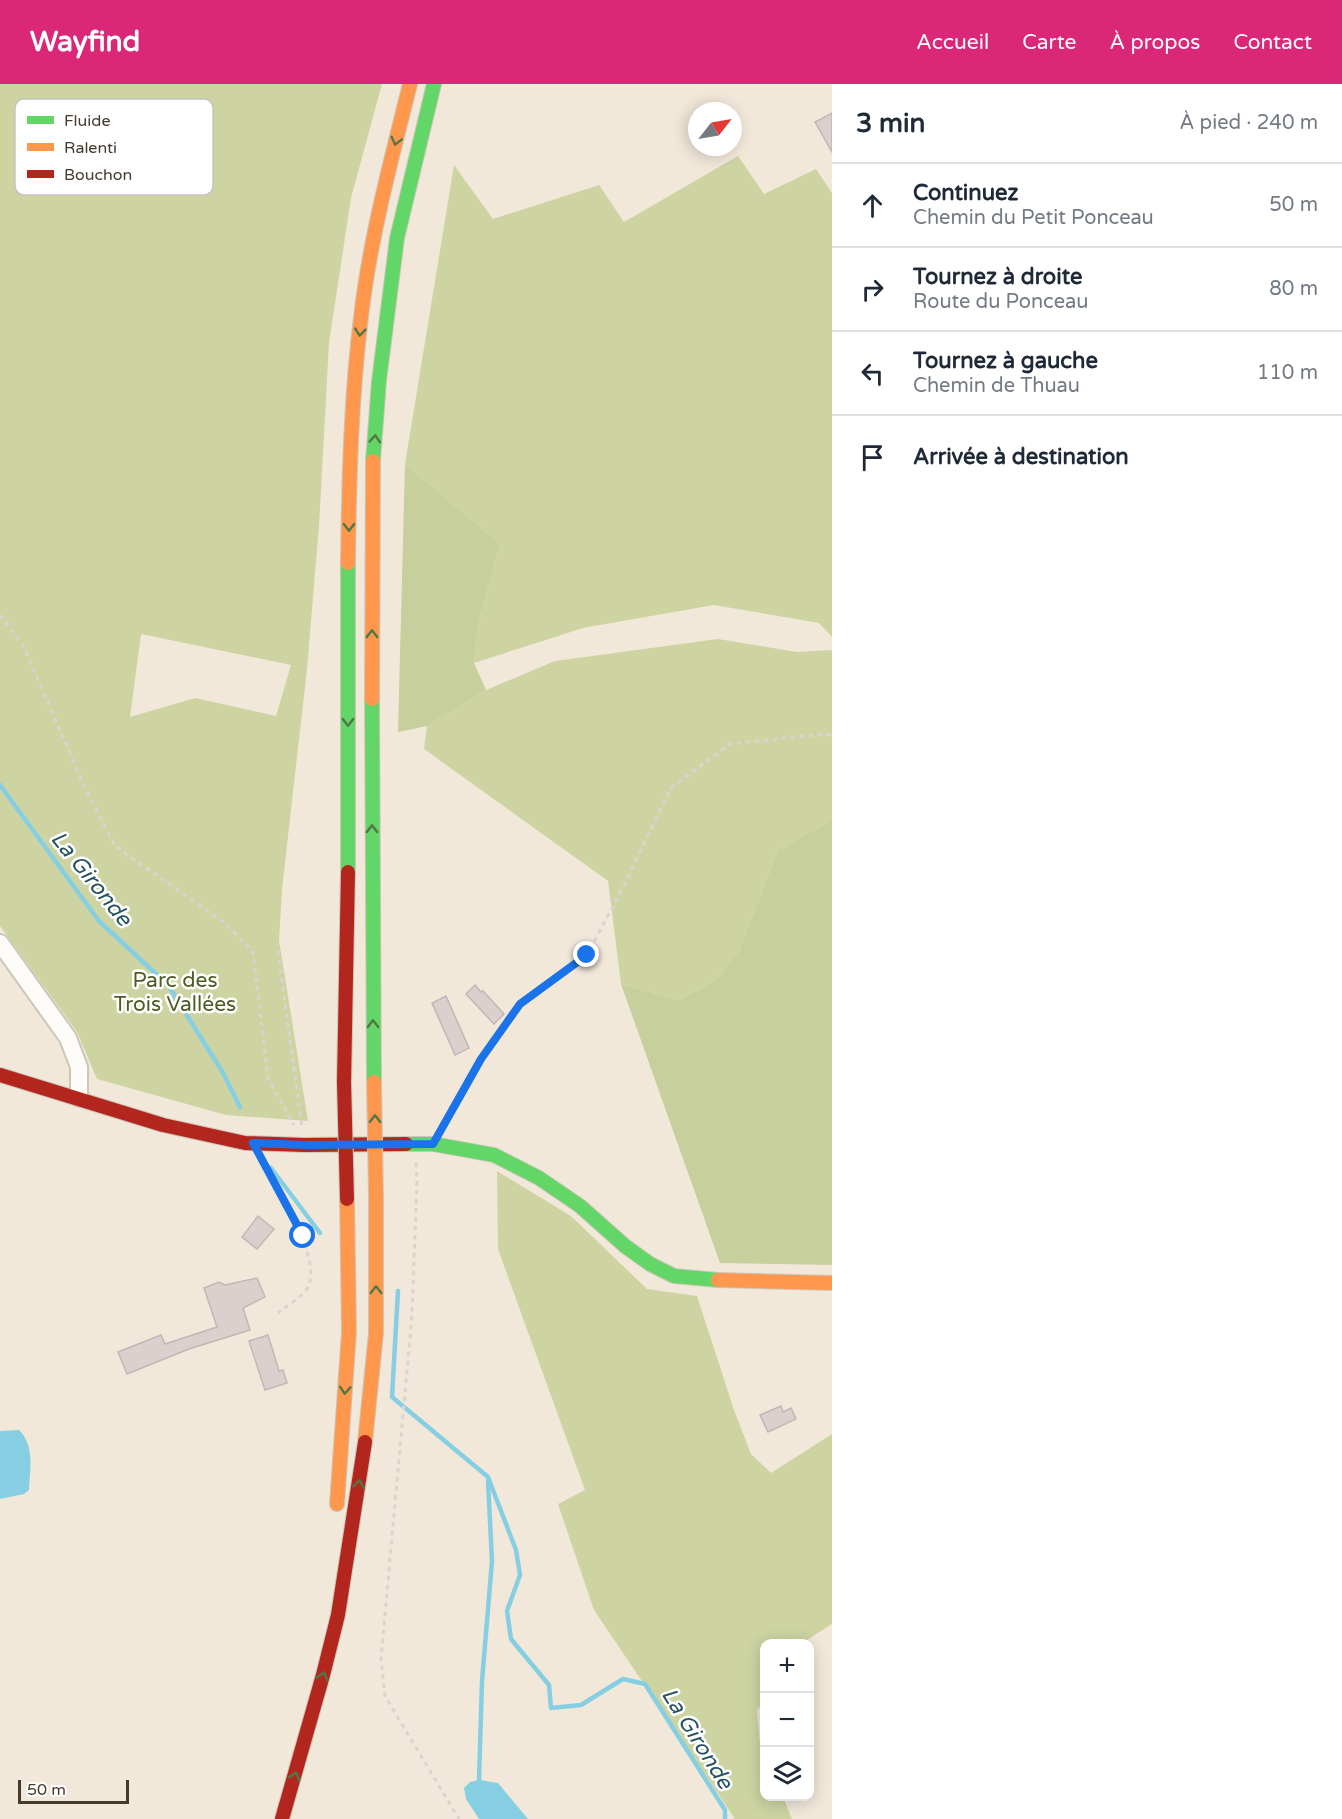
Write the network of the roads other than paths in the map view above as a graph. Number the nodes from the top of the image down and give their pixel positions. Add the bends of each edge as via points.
1 (410, 84) edge
2 (434, 84) edge
3 (0, 943) edge
4 (0, 1075) edge
5 (79, 1098) junction
6 (832, 1283) edge
7 (334, 1519) dead end
8 (282, 1819) edge

1 -> 7 main road, bridge via 374,233 353,398 349,473 345,1082 349,1332
8 -> 2 main road, bridge via 338,1615 368,1420 376,1333 372,475 388,294
3 - 5 street via 68,1038 79,1067
4 - 5 main road
5 - 6 main road via 163,1125 245,1143 415,1143 494,1155 539,1178 580,1206 633,1252 674,1276

